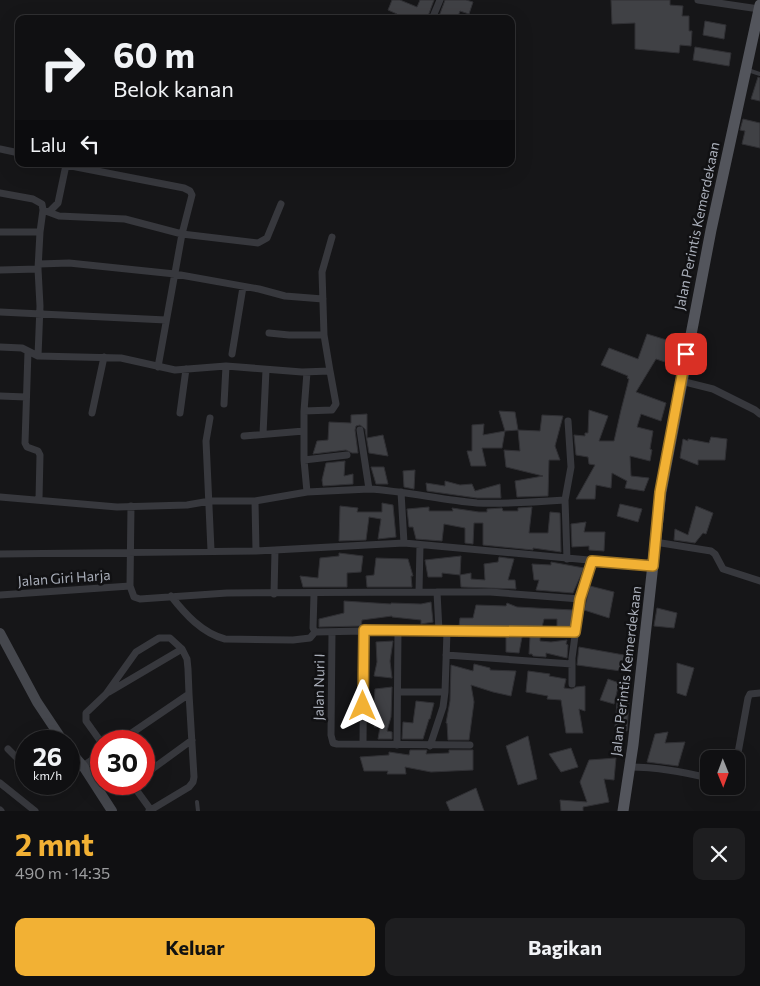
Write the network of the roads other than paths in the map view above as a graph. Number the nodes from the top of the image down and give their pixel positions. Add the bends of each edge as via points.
1 (440, 0) edge
2 (698, 0) edge
3 (759, 7) edge
4 (434, 15) edge
5 (747, 69) junction
6 (760, 74) edge
7 (0, 149) edge
8 (15, 152) edge
9 (67, 167) edge
10 (78, 167) edge
11 (0, 192) edge
12 (281, 204) dead end
13 (46, 210) junction
14 (0, 232) edge
15 (40, 232) junction
16 (182, 234) junction
17 (332, 237) dead end
18 (38, 266) junction
19 (0, 270) edge
20 (175, 274) junction
21 (243, 287) junction
22 (323, 299) junction
23 (0, 312) edge
24 (39, 314) junction
25 (166, 320) junction
26 (269, 333) dead end
27 (324, 335) junction
28 (0, 347) edge
29 (28, 350) junction
30 (232, 354) dead end
31 (38, 356) junction
32 (104, 357) junction
33 (226, 366) junction
34 (158, 367) junction
35 (186, 369) junction
36 (266, 370) junction
37 (330, 371) junction
38 (307, 372) junction
39 (680, 381) junction
40 (0, 396) edge
41 (26, 397) junction
42 (224, 404) dead end
43 (304, 411) junction
44 (92, 413) dead end
45 (180, 413) dead end
46 (760, 414) edge
47 (210, 418) dead end
48 (568, 421) dead end
49 (360, 430) dead end
50 (304, 431) junction
51 (263, 434) junction
52 (244, 436) dead end
53 (347, 455) dead end
54 (304, 460) junction
55 (369, 489) junction
56 (307, 492) junction
57 (401, 492) junction
58 (0, 497) edge
59 (39, 499) junction
60 (566, 500) junction
61 (210, 501) junction
62 (255, 501) junction
63 (131, 506) junction
64 (656, 542) junction
65 (404, 543) junction
66 (420, 545) junction
67 (211, 550) junction
68 (275, 550) junction
69 (256, 551) junction
70 (131, 552) junction
71 (0, 554) edge
72 (566, 558) junction
73 (592, 561) junction
74 (653, 566) junction
75 (760, 581) edge
76 (130, 586) junction
77 (419, 592) junction
78 (437, 592) junction
79 (274, 594) junction
80 (314, 594) junction
81 (0, 595) edge
82 (171, 596) junction
83 (580, 599) junction
84 (364, 630) junction
85 (398, 631) junction
86 (443, 631) junction
87 (314, 632) junction
88 (332, 632) junction
89 (575, 632) junction
90 (0, 633) edge
91 (182, 649) junction
92 (446, 655) junction
93 (572, 664) junction
94 (572, 684) dead end
95 (398, 692) junction
96 (445, 692) junction
97 (760, 693) edge
98 (106, 694) junction
99 (190, 694) junction
100 (56, 730) edge
101 (92, 730) edge
102 (136, 730) edge
103 (192, 740) junction
104 (363, 744) junction
105 (470, 744) dead end
106 (397, 745) junction
107 (430, 746) junction
108 (8, 749) dead end
109 (739, 750) edge
110 (15, 756) edge
111 (90, 761) edge
112 (80, 763) edge
113 (83, 766) junction
114 (155, 767) edge
115 (629, 768) junction
116 (700, 776) edge
117 (0, 783) edge
118 (140, 795) edge
119 (197, 802) dead end
120 (150, 810) edge
121 (36, 811) edge
122 (112, 811) edge
123 (198, 811) edge
124 (623, 811) edge

1 - 4 street
2 - 3 street
3 - 5 main road, Jalan Perintis Kemerdekaan
5 - 6 lane
5 - 39 main road, Jalan Perintis Kemerdekaan
7 - 8 street
9 - 13 street via 58,203
10 - 16 street via 190,191 192,195
11 - 13 street via 39,201
12 - 16 street via 267,238 261,242
13 - 15 street
13 - 16 street via 59,216 125,219
14 - 15 street
15 - 18 street
16 - 20 street
17 - 22 street via 322,272
18 - 19 street
18 - 20 street via 70,263
18 - 24 street
20 - 21 street
20 - 25 street
21 - 22 street via 285,296
21 - 30 street
22 - 27 street
23 - 24 street
24 - 25 street
24 - 31 street
25 - 34 street
26 - 27 street
27 - 37 street
28 - 29 street
29 - 31 street
29 - 41 street
31 - 32 street
32 - 34 street
32 - 44 street
33 - 35 street
33 - 36 street
33 - 42 street
34 - 35 street
35 - 45 street
36 - 38 street
36 - 51 street
37 - 38 street
37 - 43 street via 335,408
38 - 43 street
39 - 46 street via 713,389
39 - 64 main road, Jalan Perintis Kemerdekaan via 660,492
40 - 41 street
41 - 59 street via 26,444 40,455
43 - 50 street
47 - 61 street via 206,441
48 - 60 street via 570,467
49 - 55 street
50 - 51 street
50 - 54 street
51 - 52 street
53 - 54 street
54 - 56 street
55 - 56 street
55 - 57 street
56 - 62 street
57 - 60 street via 476,503
57 - 65 street
58 - 59 street
59 - 63 street
60 - 72 street
61 - 62 street
61 - 63 street via 187,505
61 - 67 street
62 - 69 street
63 - 70 street
64 - 74 main road, Jalan Perintis Kemerdekaan
64 - 75 street via 711,551 723,568
65 - 66 street
65 - 68 street
66 - 72 street
66 - 77 street
67 - 69 street
67 - 70 street
68 - 69 street
68 - 79 street
70 - 71 street
70 - 76 street
72 - 73 street
73 - 74 street
73 - 83 street
74 - 115 main road, Jalan Perintis Kemerdekaan
76 - 81 street, Jalan Giri Harja
76 - 82 street via 134,597 140,599
77 - 78 street
77 - 80 street
78 - 83 street via 490,592
78 - 86 street
79 - 80 street
79 - 82 street
80 - 87 street
82 - 87 street via 209,633 225,639 293,640 310,638
83 - 89 street
84 - 85 street
84 - 88 street
84 - 104 street
85 - 86 street
85 - 95 street
86 - 89 street
86 - 92 street
87 - 88 street
88 - 104 street, Jalan Nuri I via 331,740 333,743
89 - 93 street
90 - 100 main road
91 - 98 street
91 - 98 street via 170,638 153,641 136,652
91 - 99 street via 188,664
92 - 93 street
92 - 96 street
93 - 94 street
95 - 96 street
95 - 106 street
96 - 107 street
97 - 109 street via 750,694 748,698
98 - 101 street via 86,713 86,721
99 - 102 street
99 - 103 street
103 - 114 street
103 - 120 street via 193,782
104 - 106 street
105 - 107 street
106 - 107 street
108 - 110 street
111 - 113 street
112 - 113 main road
113 - 122 main road
115 - 116 street via 648,767
115 - 124 main road, Jalan Perintis Kemerdekaan
117 - 121 street
118 - 120 street
119 - 123 lane

